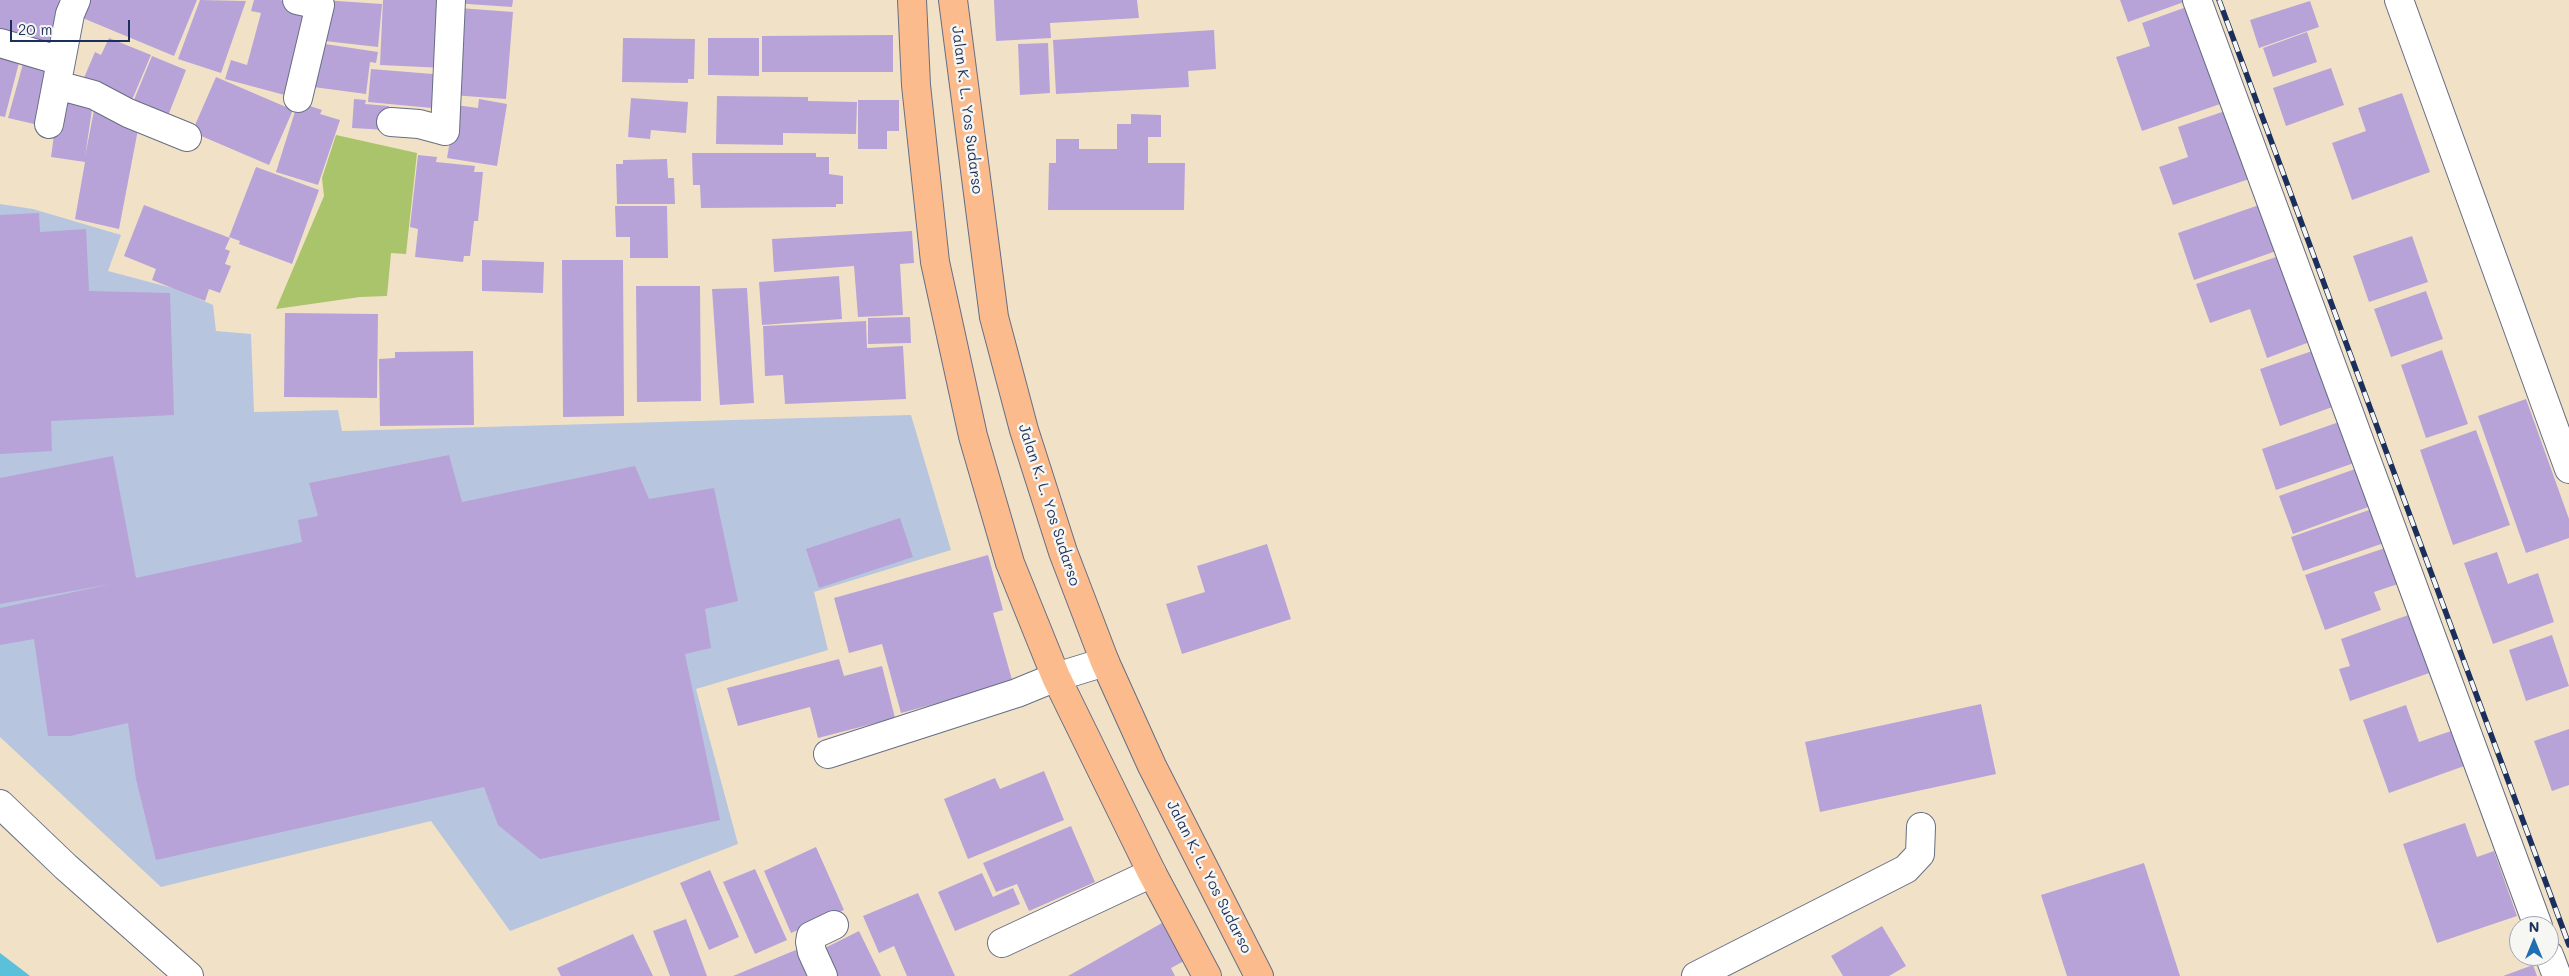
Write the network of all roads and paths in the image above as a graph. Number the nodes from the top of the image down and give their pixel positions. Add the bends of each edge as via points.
1 (76, 0) edge
2 (297, 0) edge
3 (451, 0) edge
4 (912, 0) edge
5 (953, 0) edge
6 (2197, 0) edge
7 (2399, 0) edge
8 (0, 43) edge
9 (59, 73) junction
10 (298, 98) dead end
11 (392, 122) dead end
12 (50, 124) dead end
13 (187, 137) dead end
14 (2569, 469) edge
15 (1105, 662) junction
16 (1056, 677) junction
17 (828, 754) dead end
18 (0, 804) edge
19 (1921, 827) dead end
20 (1152, 872) junction
21 (2534, 916) edge
22 (834, 925) dead end
23 (1002, 943) dead end
24 (190, 976) edge
25 (823, 976) edge
26 (1207, 976) edge
27 (1259, 976) edge
28 (1696, 976) edge

1 - 9 street via 70,14
2 - 10 street via 320,5
3 - 11 street via 445,131 419,124
4 - 16 highway via 916,84 935,262 960,383 972,436 1010,563
5 - 15 highway, Jalan K. L. Yos Sudarso via 994,317 1030,449 1063,552
6 - 21 street
7 - 14 street
8 - 9 street
9 - 12 street
9 - 13 street via 128,113
15 - 16 street
15 - 27 highway, Jalan K. L. Yos Sudarso via 1152,766
16 - 17 street via 1017,693
16 - 20 highway
18 - 24 street
19 - 28 street via 1920,854 1906,869
20 - 23 street
20 - 26 highway
22 - 25 street via 811,936 812,952

